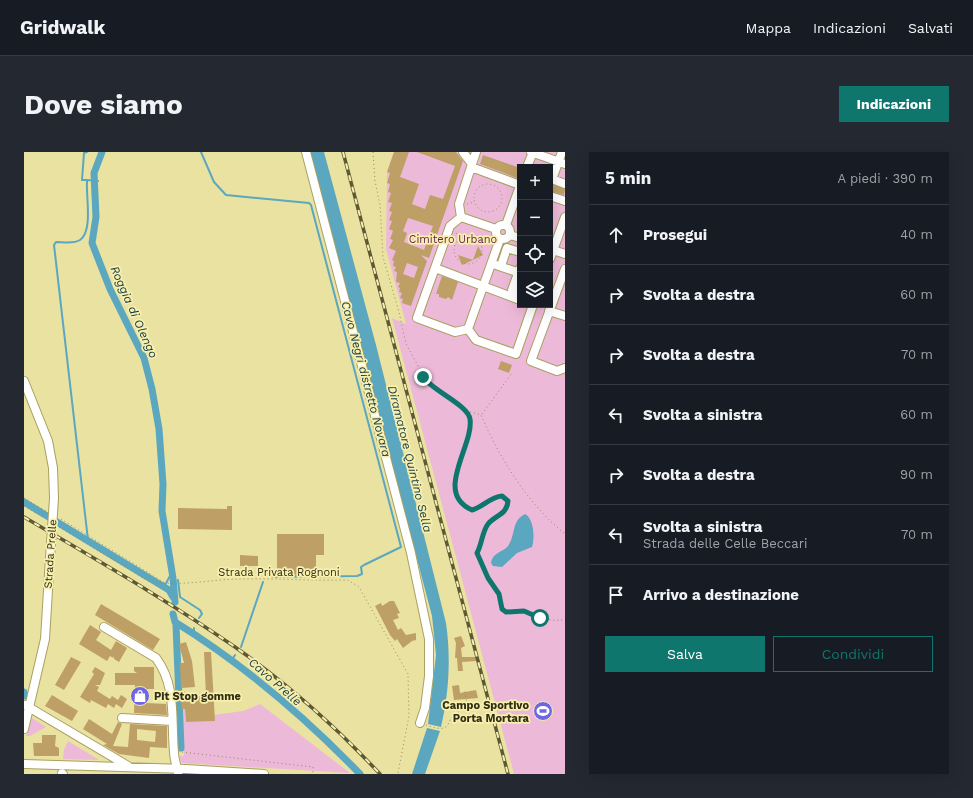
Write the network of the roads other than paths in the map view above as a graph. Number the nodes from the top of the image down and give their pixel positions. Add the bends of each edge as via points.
1 (306, 152) edge
2 (463, 152) edge
3 (476, 152) edge
4 (532, 152) edge
5 (562, 152) edge
6 (562, 163) edge
7 (528, 164) edge
8 (472, 165) junction
9 (517, 184) edge
10 (565, 184) edge
11 (517, 194) edge
12 (553, 197) edge
13 (565, 201) edge
14 (461, 217) junction
15 (565, 218) edge
16 (506, 225) junction
17 (496, 230) junction
18 (510, 235) junction
19 (517, 237) edge
20 (499, 242) junction
21 (507, 248) junction
22 (553, 248) edge
23 (553, 250) edge
24 (517, 251) edge
25 (565, 254) edge
26 (492, 263) junction
27 (500, 266) junction
28 (435, 268) junction
29 (565, 269) edge
30 (517, 270) edge
31 (517, 276) edge
32 (483, 286) junction
33 (517, 292) edge
34 (517, 299) edge
35 (532, 308) edge
36 (550, 311) junction
37 (565, 319) edge
38 (468, 329) junction
39 (565, 368) edge
40 (24, 381) edge
41 (104, 627) dead end
42 (26, 705) edge
43 (122, 718) dead end
44 (172, 721) junction
45 (424, 724) road end
46 (24, 729) edge
47 (24, 764) edge
48 (130, 767) junction
49 (180, 770) edge
50 (264, 774) edge

1 - 45 street via 410,553 429,639 429,676
2 - 8 street
3 - 8 street
4 - 6 street
4 - 7 street
5 - 6 street
6 - 10 street via 552,179
8 - 9 street
8 - 14 street via 458,204
11 - 16 street
12 - 13 street
14 - 17 street
14 - 28 street via 450,226
15 - 22 street
16 - 17 street via 499,226
16 - 18 street
17 - 20 street
18 - 19 street
18 - 20 street
20 - 21 street
20 - 26 street
21 - 24 street
21 - 27 street
23 - 25 street
26 - 27 street
26 - 32 street
27 - 30 street
28 - 32 street
28 - 38 street via 417,318 455,332
29 - 36 street
31 - 33 street via 512,290
32 - 34 street
32 - 38 street
35 - 38 street via 516,354 476,340
36 - 37 street
36 - 39 street via 531,361 557,371
40 - 42 street, Strada Prelle, bridge via 50,448 54,498 45,639
41 - 44 street via 156,658 162,666 177,696
42 - 46 street, Strada Prelle
42 - 48 street
43 - 44 street
44 - 49 street via 174,762
47 - 48 street
48 - 49 street
49 - 50 street

